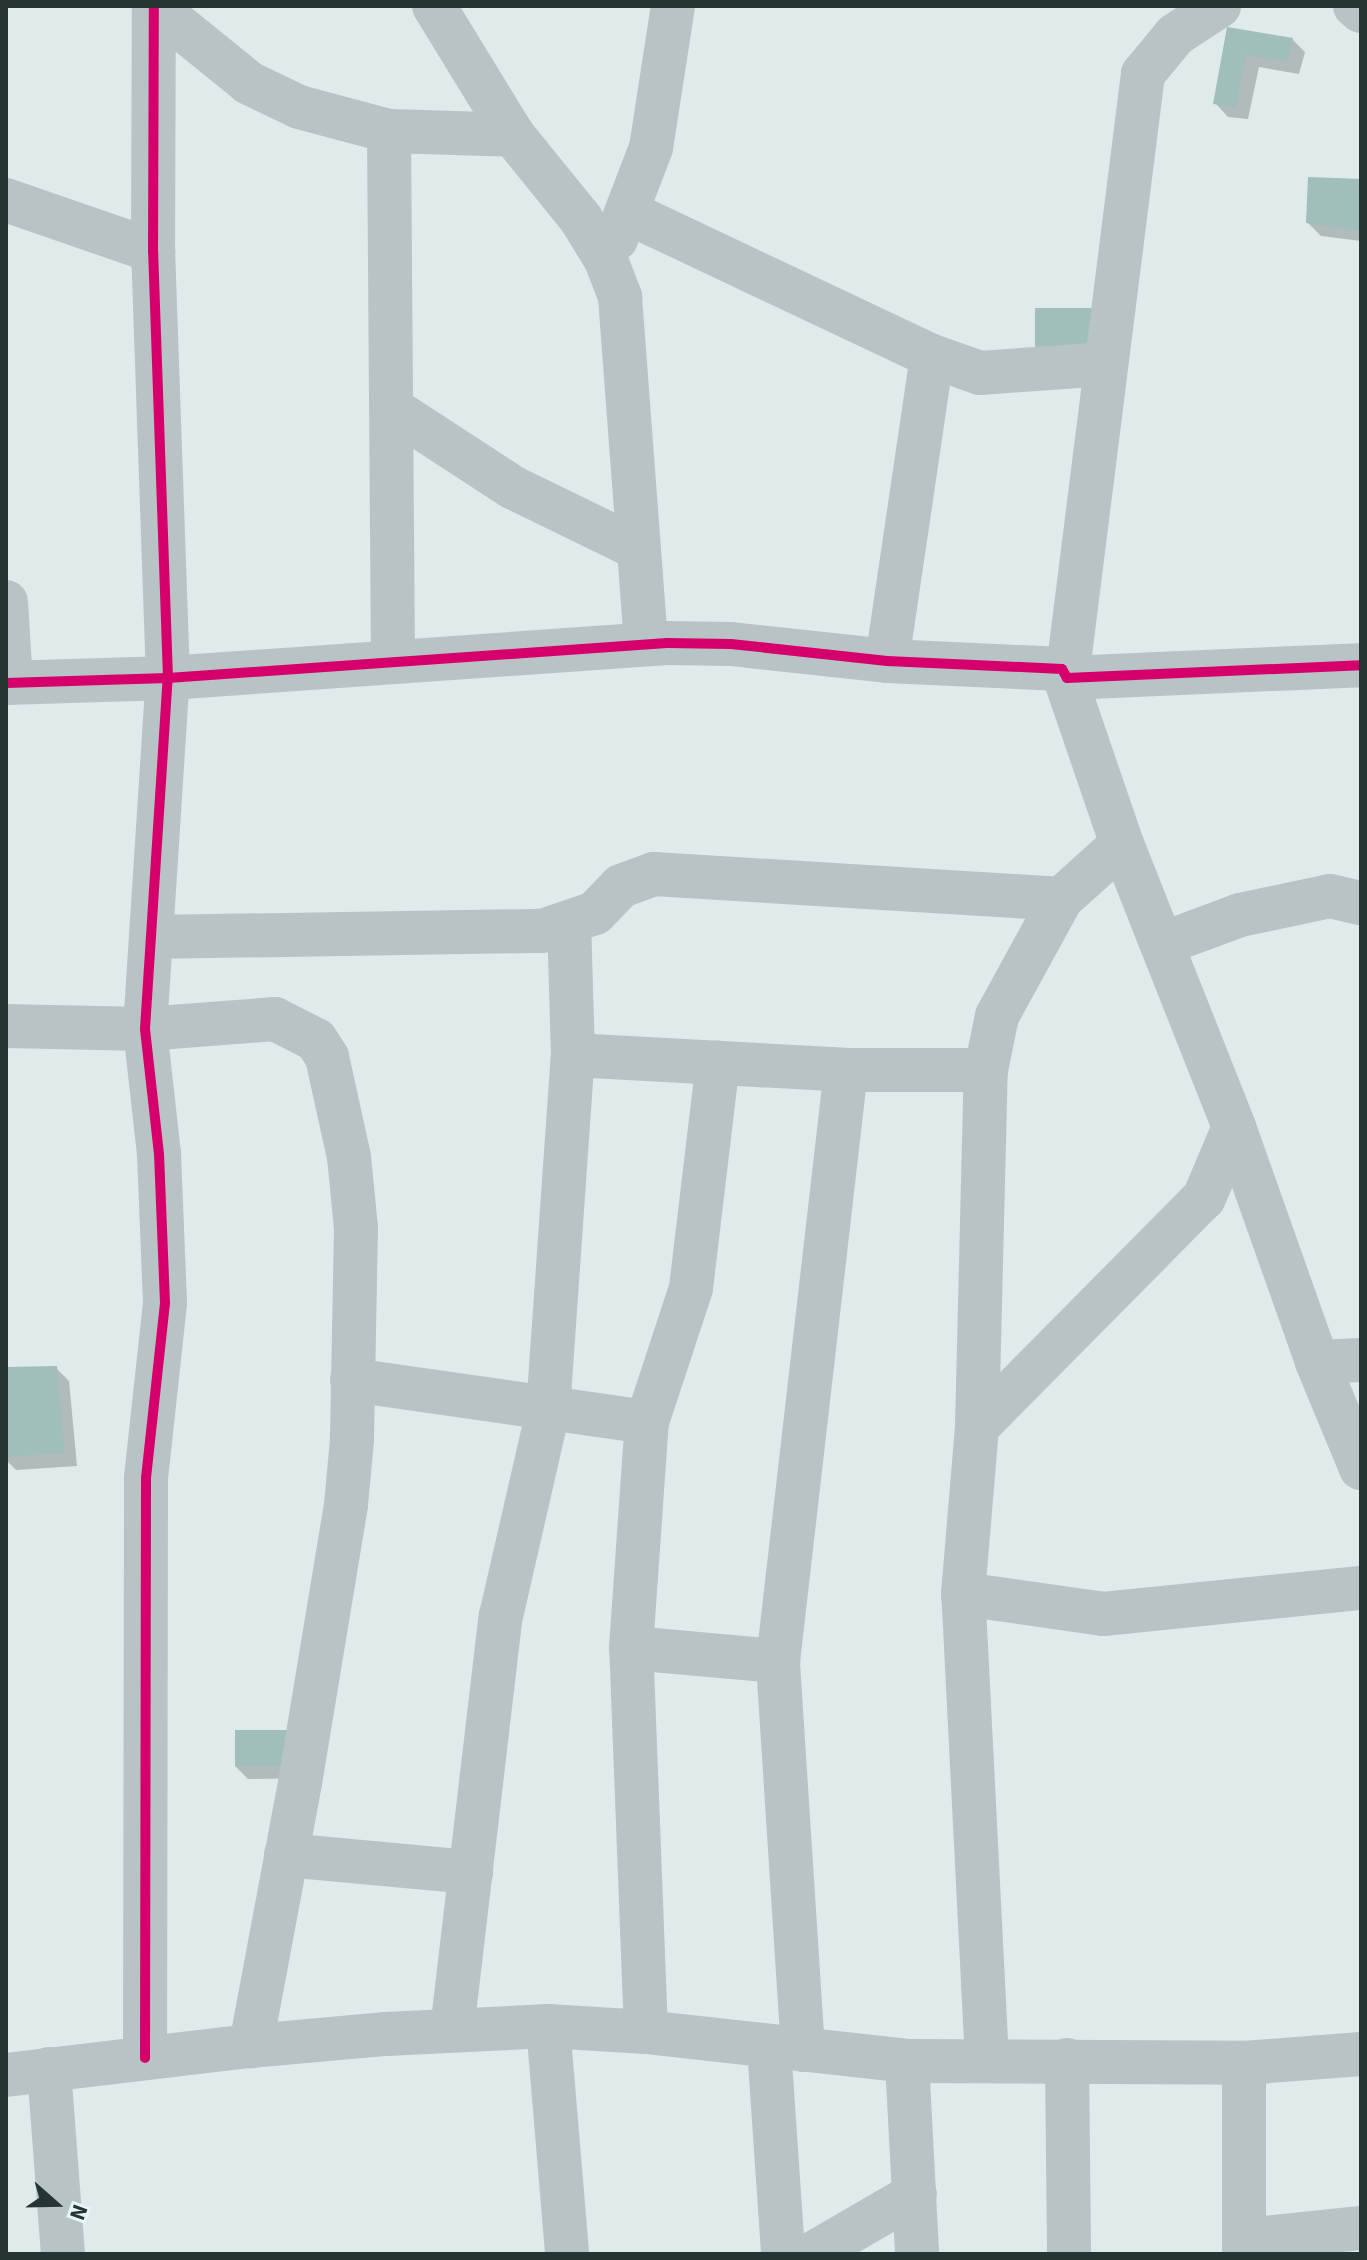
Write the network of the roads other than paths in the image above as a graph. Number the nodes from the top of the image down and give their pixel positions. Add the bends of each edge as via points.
1 (154, 6) edge
2 (434, 6) edge
3 (673, 6) edge
4 (1219, 6) edge
5 (1355, 6) edge
6 (1361, 11) edge
7 (389, 131) junction
8 (513, 135) junction
9 (6, 200) edge
10 (629, 213) junction
11 (153, 251) junction
12 (606, 260) junction
13 (932, 356) junction
14 (1106, 364) junction
15 (394, 410) junction
16 (639, 549) junction
17 (6, 602) edge
18 (646, 644) junction
19 (887, 661) junction
20 (393, 662) junction
21 (1361, 665) edge
22 (1064, 673) junction
23 (168, 678) junction
24 (8, 683) edge
25 (1122, 844) junction
26 (1061, 899) junction
27 (1361, 903) edge
28 (569, 924) junction
29 (151, 937) junction
30 (1162, 944) junction
31 (6, 1026) edge
32 (145, 1029) junction
33 (573, 1055) junction
34 (718, 1063) junction
35 (846, 1070) junction
36 (986, 1070) junction
37 (1234, 1127) junction
38 (1361, 1360) edge
39 (1317, 1362) junction
40 (352, 1380) junction
41 (548, 1410) junction
42 (647, 1422) junction
43 (977, 1427) junction
44 (1361, 1468) edge
45 (1361, 1588) edge
46 (963, 1594) junction
47 (631, 1648) junction
48 (778, 1661) junction
49 (286, 1855) junction
50 (471, 1872) junction
51 (1361, 2018) edge
52 (548, 2026) junction
53 (452, 2030) junction
54 (646, 2032) junction
55 (251, 2046) junction
56 (786, 2048) junction
57 (1342, 2055) edge
58 (145, 2058) junction
59 (1067, 2060) junction
60 (907, 2061) junction
61 (987, 2061) junction
62 (1244, 2063) junction
63 (49, 2069) junction
64 (6, 2075) edge
65 (915, 2194) junction
66 (1361, 2228) edge
67 (1244, 2247) edge
68 (63, 2254) edge
69 (567, 2254) edge
70 (783, 2254) edge
71 (812, 2254) edge
72 (917, 2254) edge
73 (1069, 2254) edge

1 - 7 street via 249,83 299,107
1 - 11 street
2 - 8 street
3 - 10 street via 651,148
4 - 14 street via 1175,35 1143,74
5 - 6 street
7 - 8 street
7 - 15 street
8 - 12 street via 581,219
9 - 11 street
10 - 12 street
10 - 13 street
11 - 23 street
12 - 16 street via 620,297
13 - 14 street via 980,373
13 - 19 street
14 - 22 street
15 - 16 street via 512,487
15 - 20 street
16 - 18 street
17 - 24 street
18 - 19 street via 731,644
18 - 20 street
19 - 22 street
20 - 23 street
21 - 22 street
22 - 25 street
23 - 24 street
23 - 29 street
25 - 26 street
25 - 30 street
26 - 28 street via 654,874 621,886 595,913
26 - 36 street via 997,1016
27 - 30 street via 1330,896 1240,915
28 - 29 street via 542,931
28 - 33 street
29 - 32 street
30 - 37 street
31 - 32 street
32 - 40 street via 275,1019 316,1040 327,1057 349,1157 356,1228
32 - 58 street via 159,1154 165,1303 146,1478
33 - 34 street
33 - 41 street
34 - 35 street
34 - 42 street via 691,1288
35 - 36 street
35 - 48 street
36 - 43 street
37 - 39 street
37 - 43 street via 1204,1198
38 - 39 street
39 - 44 street
40 - 41 street
40 - 49 street via 346,1505
41 - 42 street
41 - 50 street via 501,1616
42 - 47 street
43 - 46 street
45 - 46 street via 1103,1614
46 - 61 street
47 - 48 street
47 - 54 street
48 - 56 street
49 - 50 street
49 - 55 street
50 - 53 street
51 - 57 street
52 - 53 street
52 - 54 street
52 - 69 street
53 - 55 street
54 - 56 street
55 - 58 street
56 - 60 street
56 - 70 street
57 - 62 street
58 - 63 street
59 - 61 street
59 - 62 street
59 - 73 street
60 - 61 street
60 - 65 street
62 - 67 street
63 - 64 street
63 - 68 street
65 - 71 street
65 - 72 street
66 - 67 street

